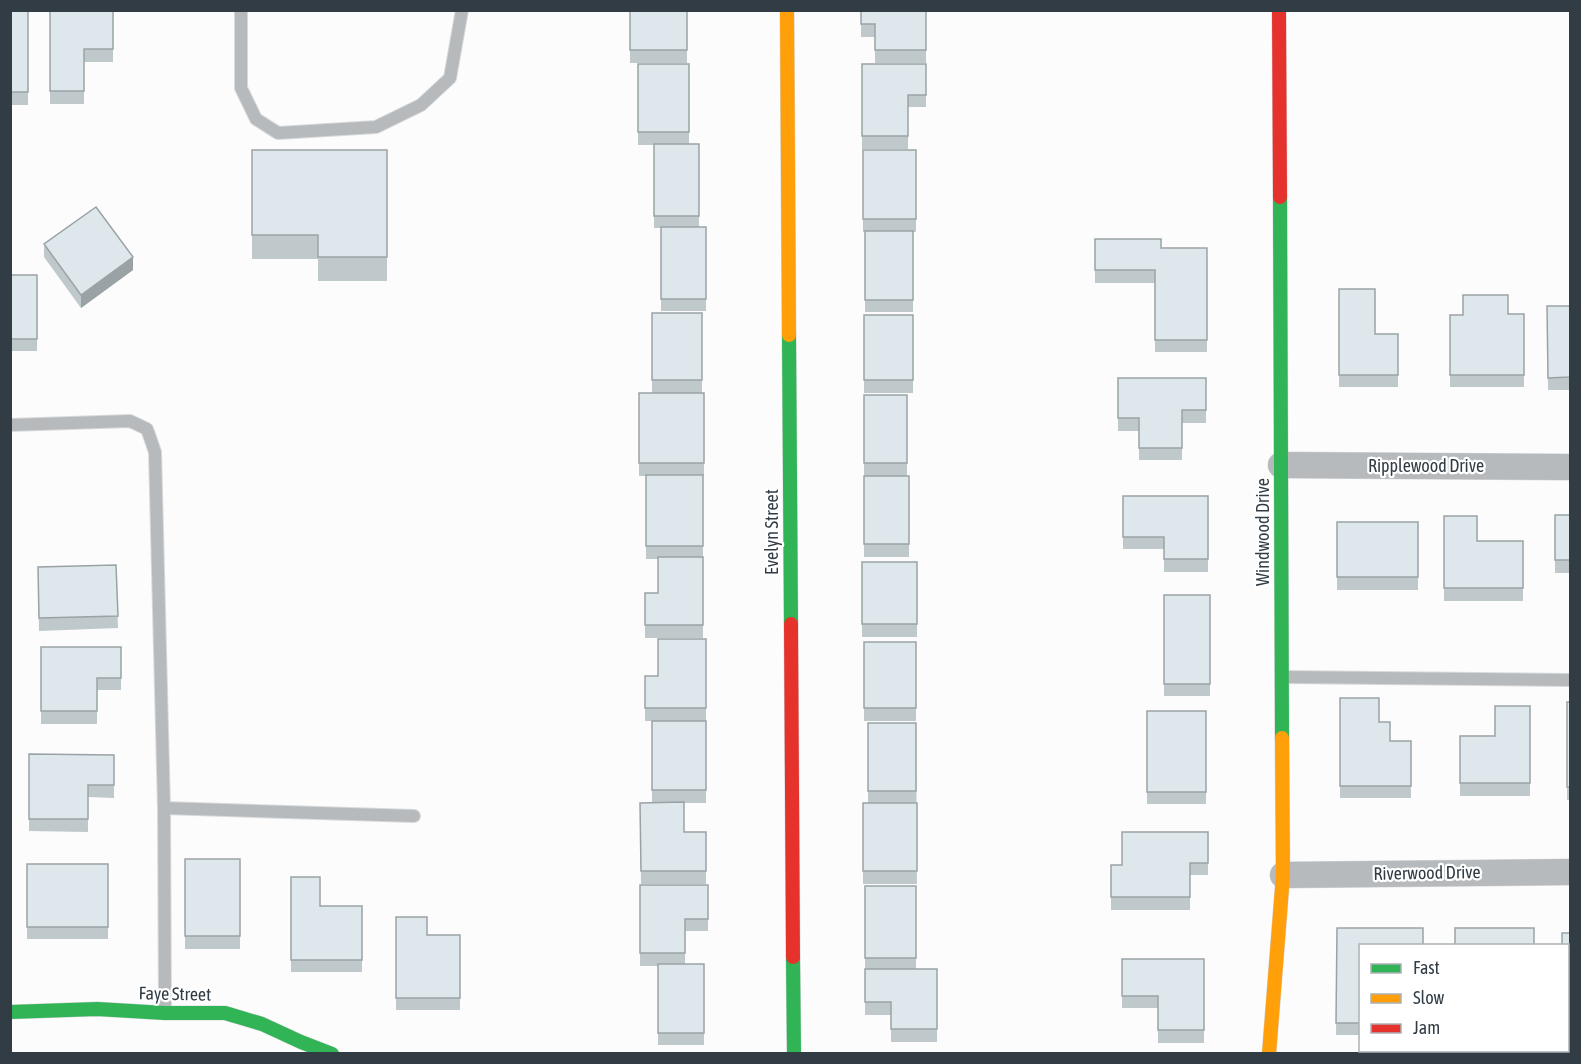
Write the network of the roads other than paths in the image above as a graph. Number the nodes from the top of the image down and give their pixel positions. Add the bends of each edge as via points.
1 (241, 10) edge
2 (462, 10) edge
3 (787, 10) edge
4 (1278, 10) edge
5 (10, 424) edge
6 (1281, 465) junction
7 (1570, 467) edge
8 (1282, 677) junction
9 (1570, 680) edge
10 (164, 808) junction
11 (414, 816) dead end
12 (1570, 872) edge
13 (1283, 875) junction
14 (10, 1012) edge
15 (165, 1013) junction
16 (301, 1048) edge
17 (332, 1053) edge
18 (794, 1053) edge
19 (1269, 1053) edge

1 - 2 lane via 241,88 256,119 278,133 375,127 421,105 450,78
3 - 18 street, Evelyn Street
4 - 6 street, Windwood Drive
5 - 10 lane via 130,421 147,429 155,452
6 - 7 street, Ripplewood Drive
6 - 8 street, Windwood Drive
8 - 9 lane
8 - 13 street, Windwood Drive
10 - 11 lane
10 - 15 lane
12 - 13 street, Riverwood Drive
13 - 19 street, Windwood Drive
14 - 15 street, Faye Street via 97,1009
15 - 16 street, Faye Street via 225,1013 262,1024
16 - 17 street, Faye Street

